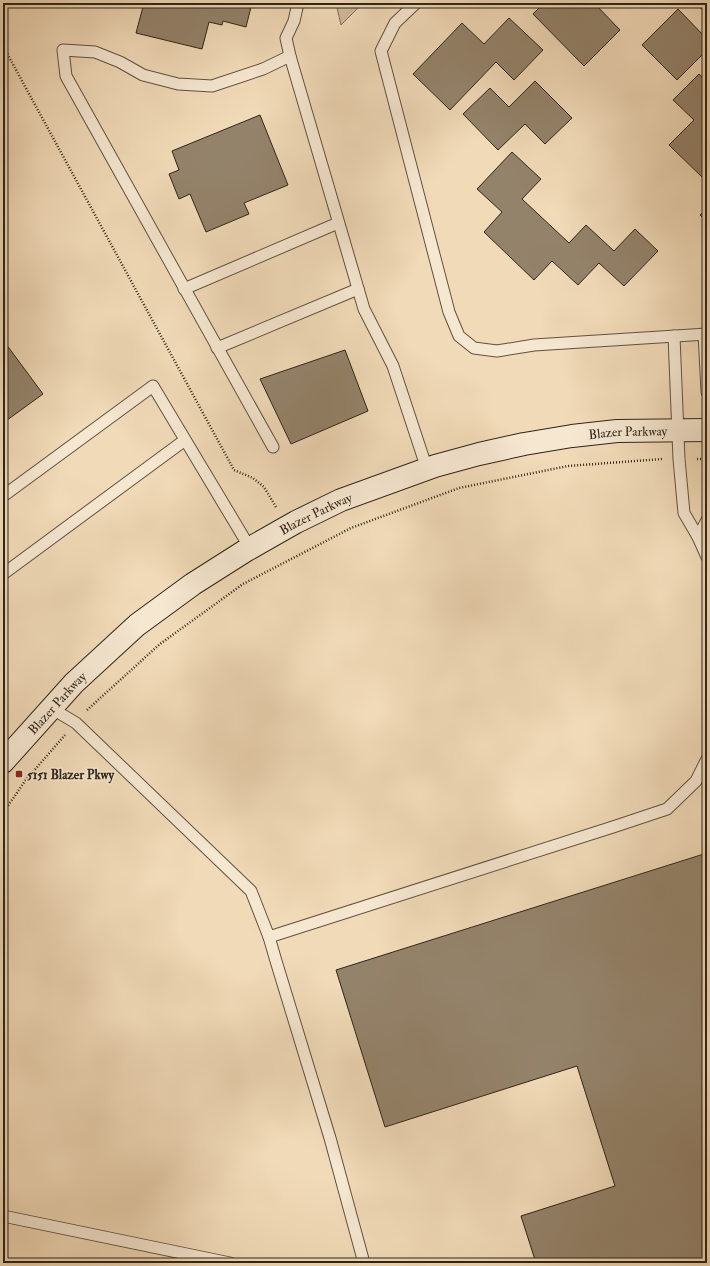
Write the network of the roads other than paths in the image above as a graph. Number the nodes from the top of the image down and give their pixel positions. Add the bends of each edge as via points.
1 (298, 3) edge
2 (416, 3) edge
3 (704, 3) edge
4 (707, 6) edge
5 (290, 56) junction
6 (338, 223) junction
7 (184, 289) junction
8 (358, 289) junction
9 (706, 334) edge
10 (674, 336) junction
11 (217, 348) junction
12 (707, 392) edge
13 (678, 430) junction
14 (707, 430) edge
15 (185, 440) junction
16 (273, 447) dead end
17 (427, 469) junction
18 (3, 496) edge
19 (707, 520) edge
20 (698, 537) junction
21 (250, 548) junction
22 (707, 557) edge
23 (3, 574) edge
24 (51, 708) junction
25 (707, 759) edge
26 (3, 762) edge
27 (269, 937) junction
28 (3, 1216) edge
29 (230, 1263) edge
30 (364, 1263) edge

1 - 5 lane via 294,21 286,38
2 - 10 lane via 396,23 381,50 449,312 459,336 474,348 497,351 534,344
3 - 4 lane
5 - 6 lane
5 - 7 lane via 263,69 212,86 178,84 143,75 96,52 63,50 66,76
6 - 7 lane
6 - 8 lane
7 - 11 lane
8 - 11 lane
8 - 17 lane via 364,309 392,366
9 - 10 lane
9 - 12 lane
10 - 13 lane
11 - 16 lane
13 - 14 street, Blazer Parkway
13 - 17 street, Blazer Parkway via 617,431 572,436 524,444
13 - 20 lane via 684,513
15 - 18 lane via 153,386
15 - 21 lane
15 - 23 lane
17 - 21 street, Blazer Parkway via 342,500
19 - 20 lane
20 - 22 lane
21 - 24 street, Blazer Parkway via 193,584 137,625 74,683
24 - 26 street, Blazer Parkway
24 - 27 lane via 76,723 251,891
25 - 27 lane via 696,780 667,809
27 - 30 lane via 330,1138
28 - 29 lane

